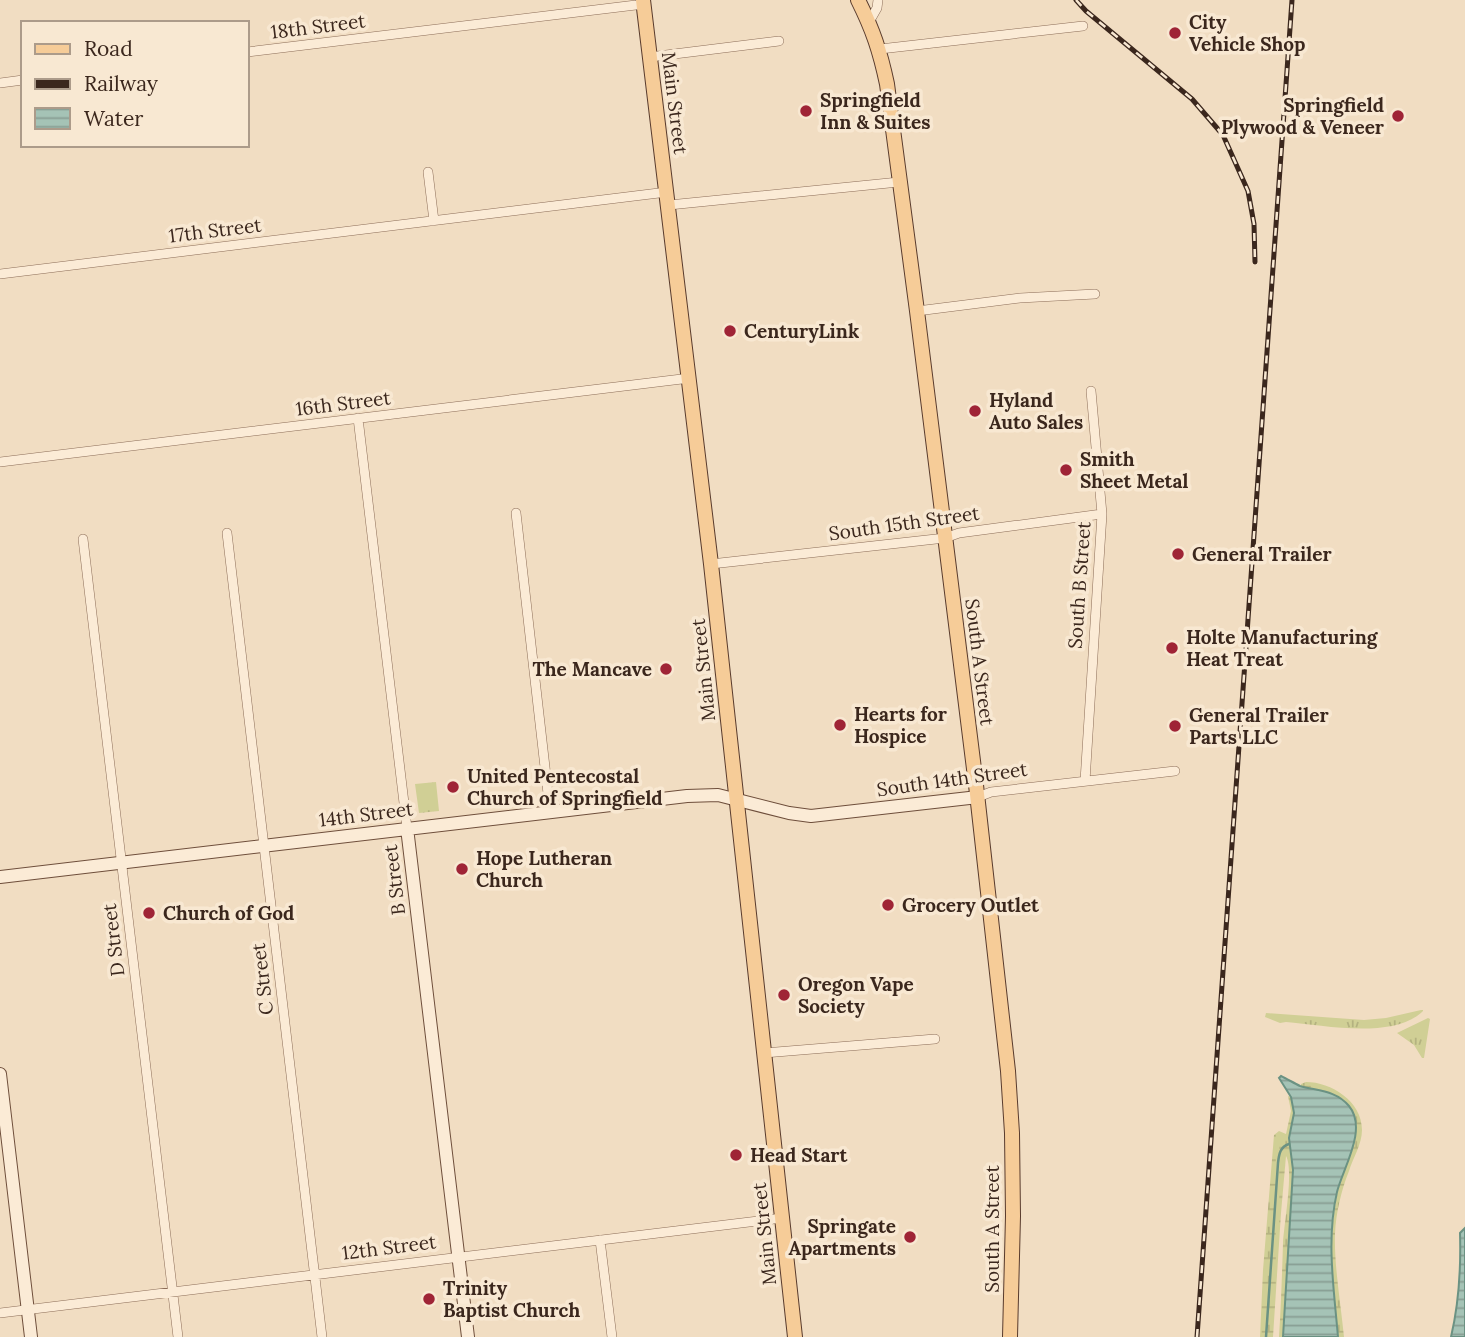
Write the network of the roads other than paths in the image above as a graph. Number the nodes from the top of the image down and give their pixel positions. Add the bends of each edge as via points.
1 (858, 0) edge
2 (877, 0) edge
3 (643, 2) edge
4 (869, 22) junction
5 (1083, 26) dead end
6 (779, 41) dead end
7 (880, 49) junction
8 (248, 52) edge
9 (650, 57) junction
10 (21, 80) edge
11 (0, 83) edge
12 (428, 172) dead end
13 (899, 182) junction
14 (668, 199) junction
15 (434, 221) junction
16 (0, 274) edge
17 (1095, 294) dead end
18 (917, 311) junction
19 (690, 378) junction
20 (1091, 391) dead end
21 (358, 418) junction
22 (0, 462) edge
23 (516, 513) dead end
24 (1101, 514) junction
25 (227, 533) dead end
26 (945, 538) junction
27 (83, 539) dead end
28 (711, 564) junction
29 (1175, 771) dead end
30 (1084, 781) junction
31 (978, 796) junction
32 (736, 799) junction
33 (550, 811) junction
34 (407, 828) junction
35 (264, 845) junction
36 (121, 863) junction
37 (0, 877) edge
38 (935, 1039) dead end
39 (764, 1053) junction
40 (0, 1074) edge
41 (782, 1218) junction
42 (600, 1240) junction
43 (458, 1256) junction
44 (315, 1274) junction
45 (172, 1292) junction
46 (28, 1309) junction
47 (0, 1312) edge
48 (31, 1337) edge
49 (177, 1337) edge
50 (322, 1337) edge
51 (468, 1337) edge
52 (612, 1337) edge
53 (795, 1337) edge
54 (1010, 1337) edge

1 - 4 main road, South A Street
2 - 4 street
3 - 8 street, 18th Street
3 - 9 main road, Main Street
4 - 7 main road, South A Street
5 - 7 street
6 - 9 street
7 - 13 main road, South A Street
9 - 14 main road, Main Street
10 - 11 street
12 - 15 street
13 - 14 street, 17th Street
13 - 18 main road, South A Street
14 - 15 street, 17th Street
14 - 19 main road, Main Street
15 - 16 street, 17th Street
17 - 18 street
18 - 26 main road, South A Street
19 - 21 street, 16th Street
19 - 28 main road, Main Street
20 - 24 street, South B Street
21 - 22 street, 16th Street
21 - 34 street, B Street
23 - 33 street
24 - 26 street, South 15th Street
24 - 30 street, South B Street
25 - 35 street, C Street
26 - 28 street, South 15th Street
26 - 31 main road, South A Street
27 - 36 street, D Street
28 - 32 main road, Main Street
29 - 30 street, South 14th Street
30 - 31 street, South 14th Street
31 - 32 main road, South 14th Street via 811,816
31 - 54 main road, South A Street via 1012,1133
32 - 33 main road, 14th Street via 687,796
32 - 39 main road, Main Street
33 - 34 main road, 14th Street
34 - 35 main road, 14th Street
34 - 43 main road, B Street
35 - 36 main road, 14th Street
35 - 44 street, C Street
36 - 37 main road, 14th Street
36 - 45 street, D Street
38 - 39 street
39 - 41 main road, Main Street
40 - 46 main road
41 - 42 street, 12th Street
41 - 53 main road, Main Street
42 - 43 street, 12th Street
42 - 52 street
43 - 44 street, 12th Street
43 - 51 main road, B Street
44 - 45 street, 12th Street
44 - 50 street, C Street
45 - 46 street, 12th Street
45 - 49 street, D Street
46 - 47 street, 12th Street
46 - 48 main road

